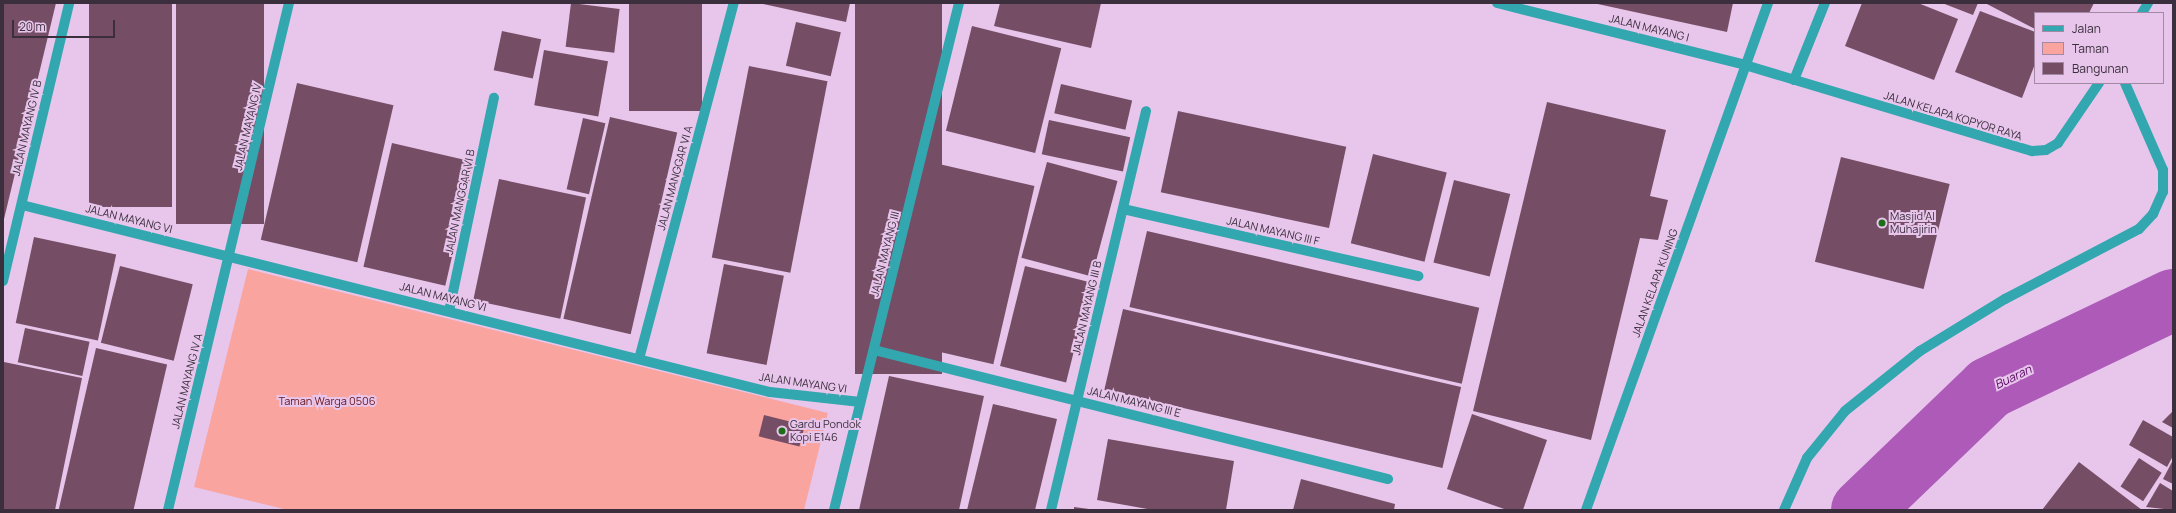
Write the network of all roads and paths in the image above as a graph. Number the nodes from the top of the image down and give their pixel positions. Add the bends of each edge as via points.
1 (68, 3) edge
2 (289, 3) edge
3 (734, 3) edge
4 (959, 3) edge
5 (1497, 3) edge
6 (1768, 3) edge
7 (1825, 3) edge
8 (2148, 3) edge
9 (2143, 12) edge
10 (1745, 65) junction
11 (1794, 80) junction
12 (2098, 84) edge
13 (2125, 84) edge
14 (494, 98) dead end
15 (1146, 111) dead end
16 (22, 205) junction
17 (1123, 209) junction
18 (230, 257) junction
19 (1418, 276) dead end
20 (3, 281) edge
21 (449, 311) junction
22 (874, 350) junction
23 (639, 359) junction
24 (1077, 400) junction
25 (860, 402) junction
26 (1388, 479) dead end
27 (168, 510) edge
28 (834, 510) edge
29 (1051, 510) edge
30 (1586, 510) edge
31 (1784, 510) edge

1 - 16 street, JALAN MAYANG IV B
2 - 18 street, JALAN MAYANG IV
3 - 23 street, JALAN MANGGAR VI A
4 - 22 street, JALAN MAYANG III
5 - 10 street, JALAN MAYANG I
6 - 10 street, JALAN KELAPA KUNING
7 - 11 street
8 - 9 street
10 - 11 street, JALAN MAYANG I
10 - 30 street, JALAN KELAPA KUNING
11 - 12 street, JALAN KELAPA KOPYOR RAYA via 2032,151 2046,150 2058,143
13 - 31 street via 2163,170 2163,192 2153,214 2139,229 2004,299 1920,351 1845,411 1807,458
14 - 21 street, JALAN MANGGAR VI B
15 - 17 street, JALAN MAYANG III B
16 - 18 street, JALAN MAYANG VI
16 - 20 street, JALAN MAYANG IV B
17 - 19 street, JALAN MAYANG III F
17 - 24 street, JALAN MAYANG III B
18 - 21 street, JALAN MAYANG VI
18 - 27 street, JALAN MAYANG IV A
21 - 23 street, JALAN MAYANG VI
22 - 24 street, JALAN MAYANG III E
22 - 25 street, JALAN MAYANG III
23 - 25 street, JALAN MAYANG VI via 770,392
24 - 26 street, JALAN MAYANG III E
24 - 29 street, JALAN MAYANG III B
25 - 28 street, JALAN MAYANG III

